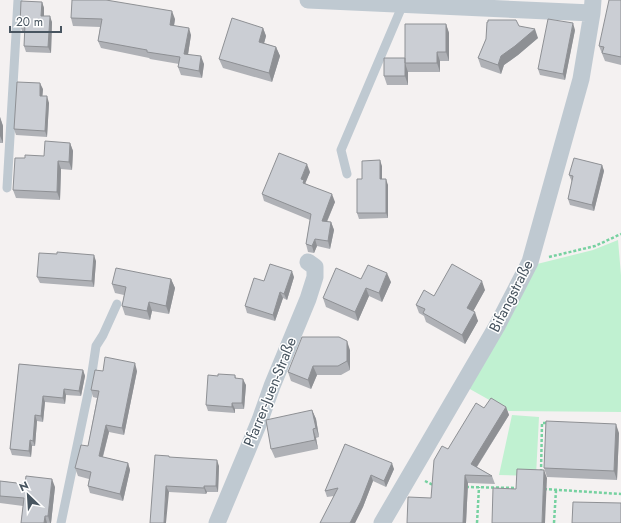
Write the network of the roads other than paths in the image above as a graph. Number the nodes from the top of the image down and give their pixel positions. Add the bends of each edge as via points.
1 (18, 0) edge
2 (308, 0) edge
3 (403, 4) junction
4 (592, 6) edge
5 (347, 174) dead end
6 (7, 188) dead end
7 (308, 262) dead end
8 (117, 304) dead end
9 (61, 523) edge
10 (217, 523) edge
11 (382, 523) edge

1 - 6 lane
2 - 3 street
3 - 4 street
3 - 5 lane via 341,150
4 - 11 street, Bifangstraße via 581,79 530,262
7 - 10 street, Pfarrer-Juen-Straße via 315,268 315,277 308,299
8 - 9 lane via 96,346

